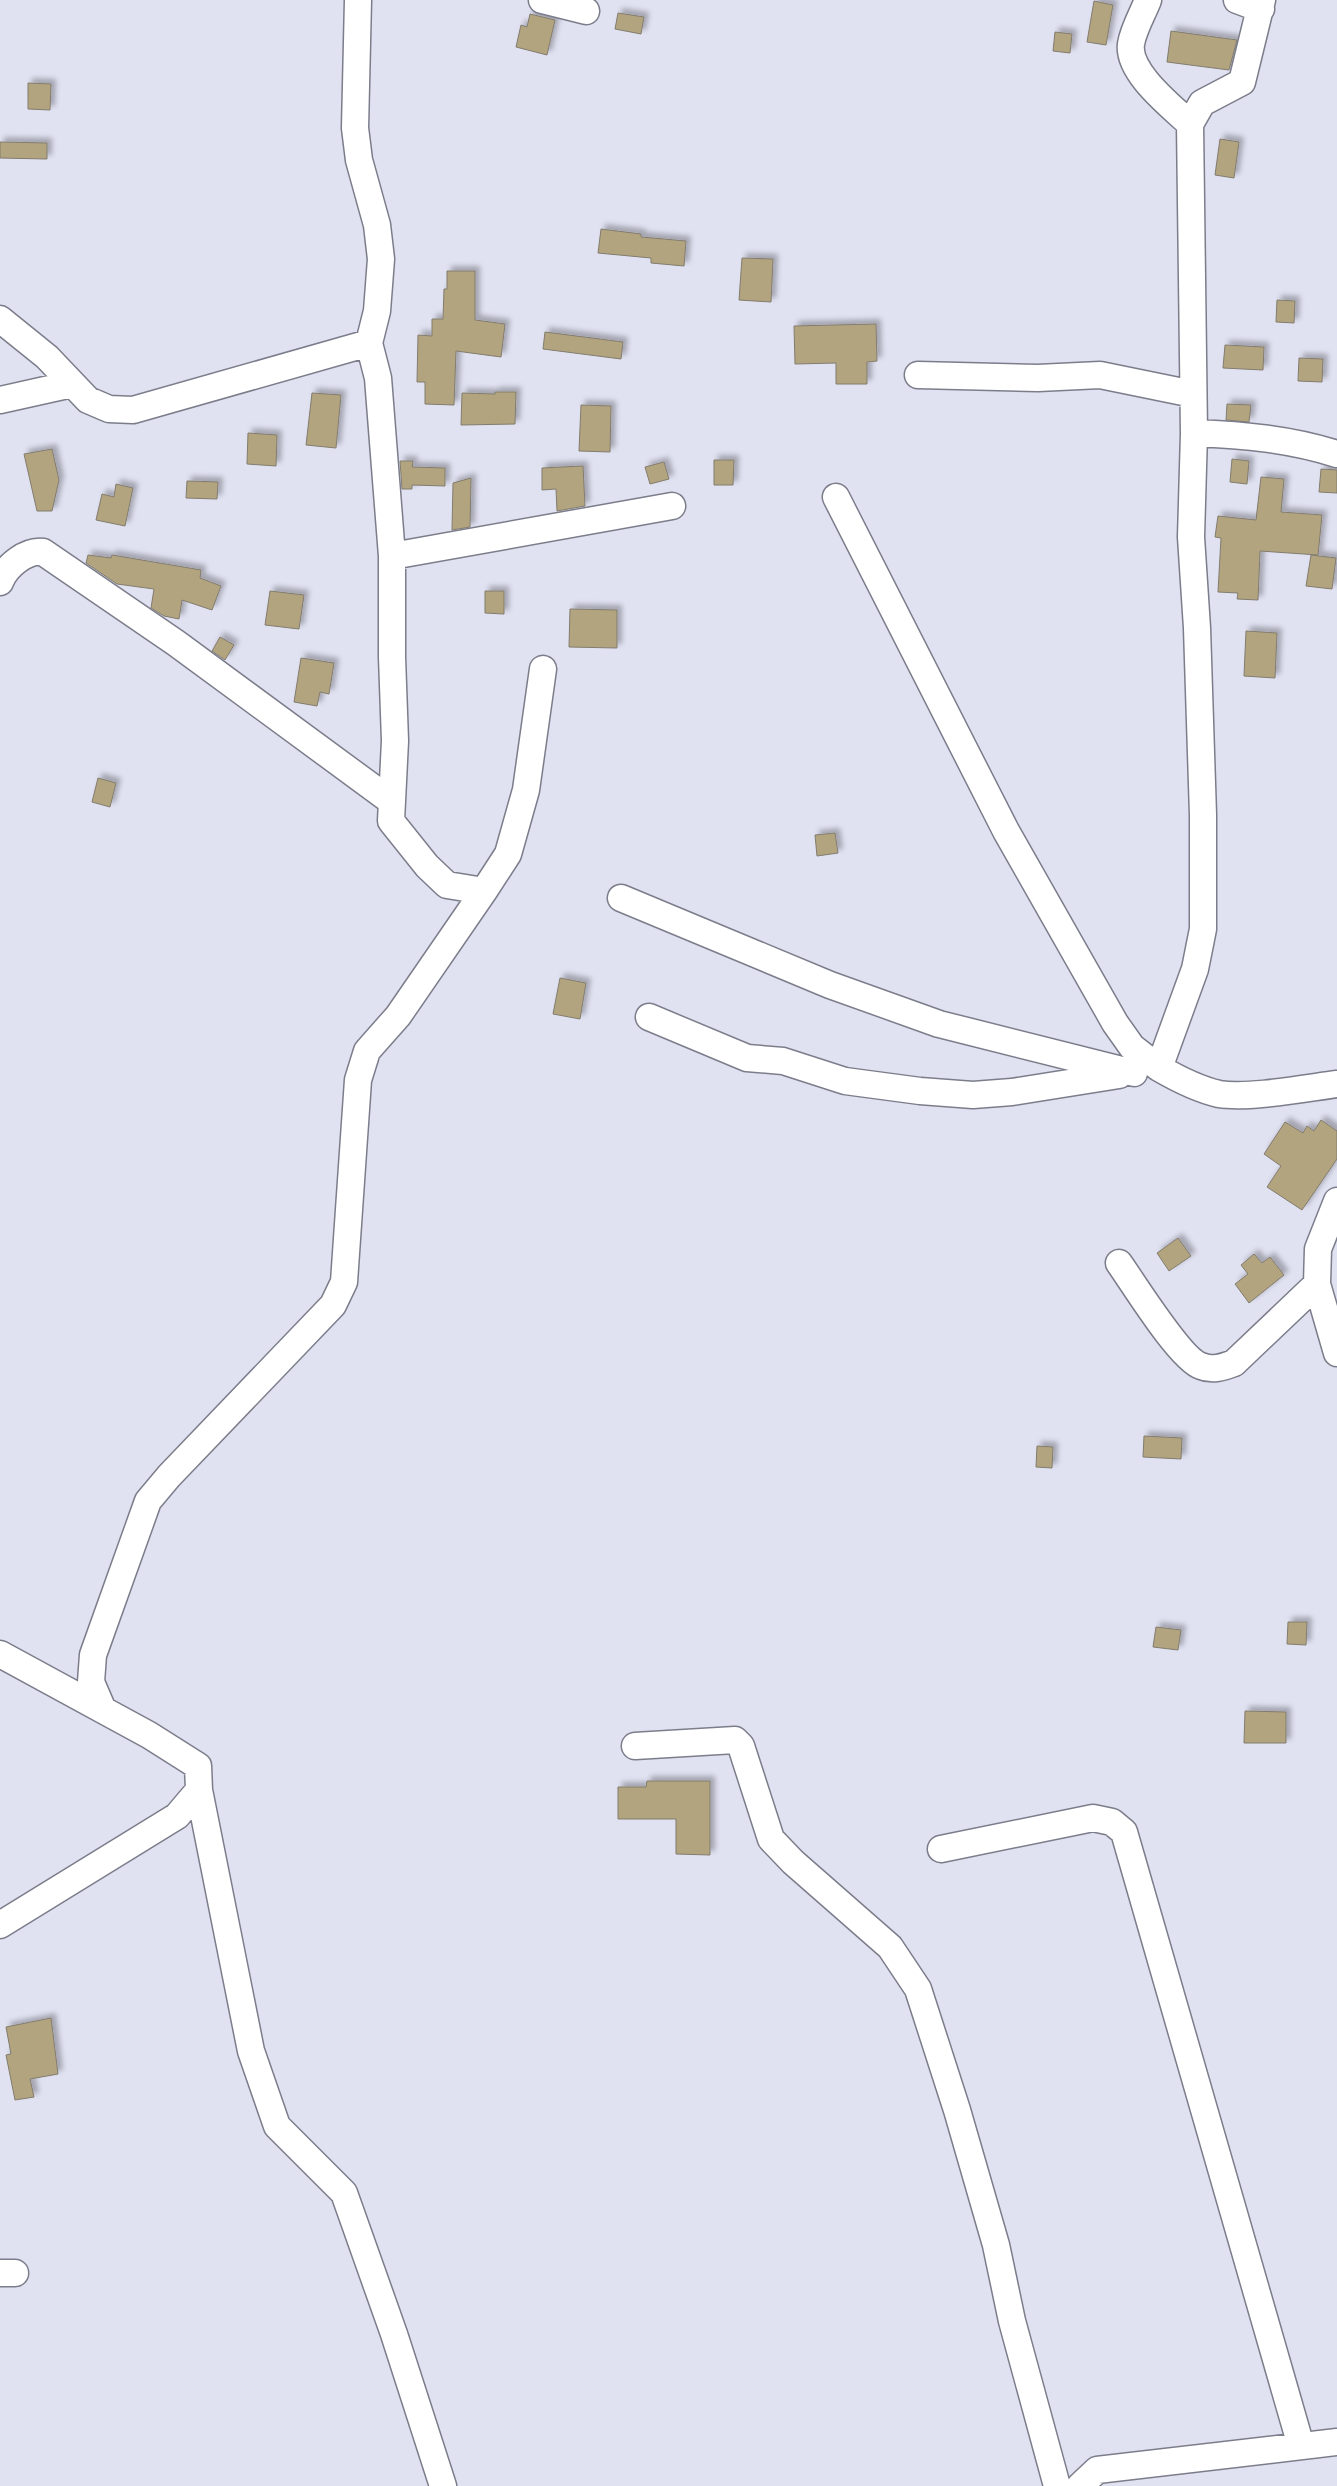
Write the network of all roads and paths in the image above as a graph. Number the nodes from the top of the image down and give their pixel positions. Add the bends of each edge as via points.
1 (358, 0) edge
2 (542, 0) edge
3 (1148, 0) edge
4 (1237, 0) edge
5 (1262, 5) edge
6 (586, 11) dead end
7 (1190, 124) junction
8 (0, 319) edge
9 (369, 342) junction
10 (918, 375) dead end
11 (72, 384) junction
12 (1193, 394) junction
13 (0, 400) edge
14 (1194, 433) junction
15 (1337, 454) edge
16 (836, 497) dead end
17 (672, 506) dead end
18 (392, 556) junction
19 (0, 582) edge
20 (543, 669) dead end
21 (391, 801) junction
22 (484, 891) junction
23 (621, 898) dead end
24 (649, 1017) dead end
25 (1147, 1071) junction
26 (1337, 1084) edge
27 (1337, 1201) edge
28 (1119, 1263) dead end
29 (1317, 1284) junction
30 (1337, 1353) edge
31 (0, 1654) edge
32 (103, 1710) junction
33 (635, 1746) dead end
34 (199, 1790) junction
35 (941, 1849) dead end
36 (0, 1924) edge
37 (1337, 2442) edge
38 (1301, 2446) junction
39 (443, 2486) edge
40 (1057, 2486) edge
41 (1080, 2486) edge

1 - 9 street via 355,128 359,160 377,225 381,259 377,312
2 - 6 street
3 - 7 street via 1131,44 1133,63 1152,87
4 - 5 street
5 - 7 street via 1242,82 1202,103
7 - 12 street
8 - 11 street via 47,357
9 - 11 street via 133,410 108,409 88,400
9 - 18 street via 378,378
10 - 12 street via 1038,378 1100,375
11 - 13 street
12 - 14 street
14 - 15 street via 1265,437
14 - 25 street via 1192,537 1203,929 1195,969
16 - 25 street via 1006,831 1115,1023
17 - 18 street
18 - 21 street via 395,741
19 - 21 street via 3,574 26,554 43,552 176,643
20 - 22 street via 526,790 508,854
21 - 22 street via 391,821 427,866 448,885
22 - 32 street via 398,1016 367,1051 358,1080 344,1282 333,1304 148,1501 93,1654 92,1682
23 - 25 street via 830,986 939,1024
24 - 25 street via 747,1058 783,1061 845,1081 920,1092 973,1095 1012,1092
25 - 26 street via 1220,1094 1262,1093
27 - 29 street via 1318,1249
28 - 29 street via 1180,1350 1199,1366 1219,1369 1234,1362
29 - 30 street
31 - 32 street
32 - 34 street via 198,1766
33 - 40 street via 735,1740 741,1746 771,1839 890,1947 918,1989 996,2245 1012,2321
34 - 36 street via 177,1816
34 - 39 street via 251,2051 277,2126 344,2193
35 - 38 street via 1093,1818 1112,1822 1124,1832
37 - 38 street
38 - 41 street via 1096,2470

